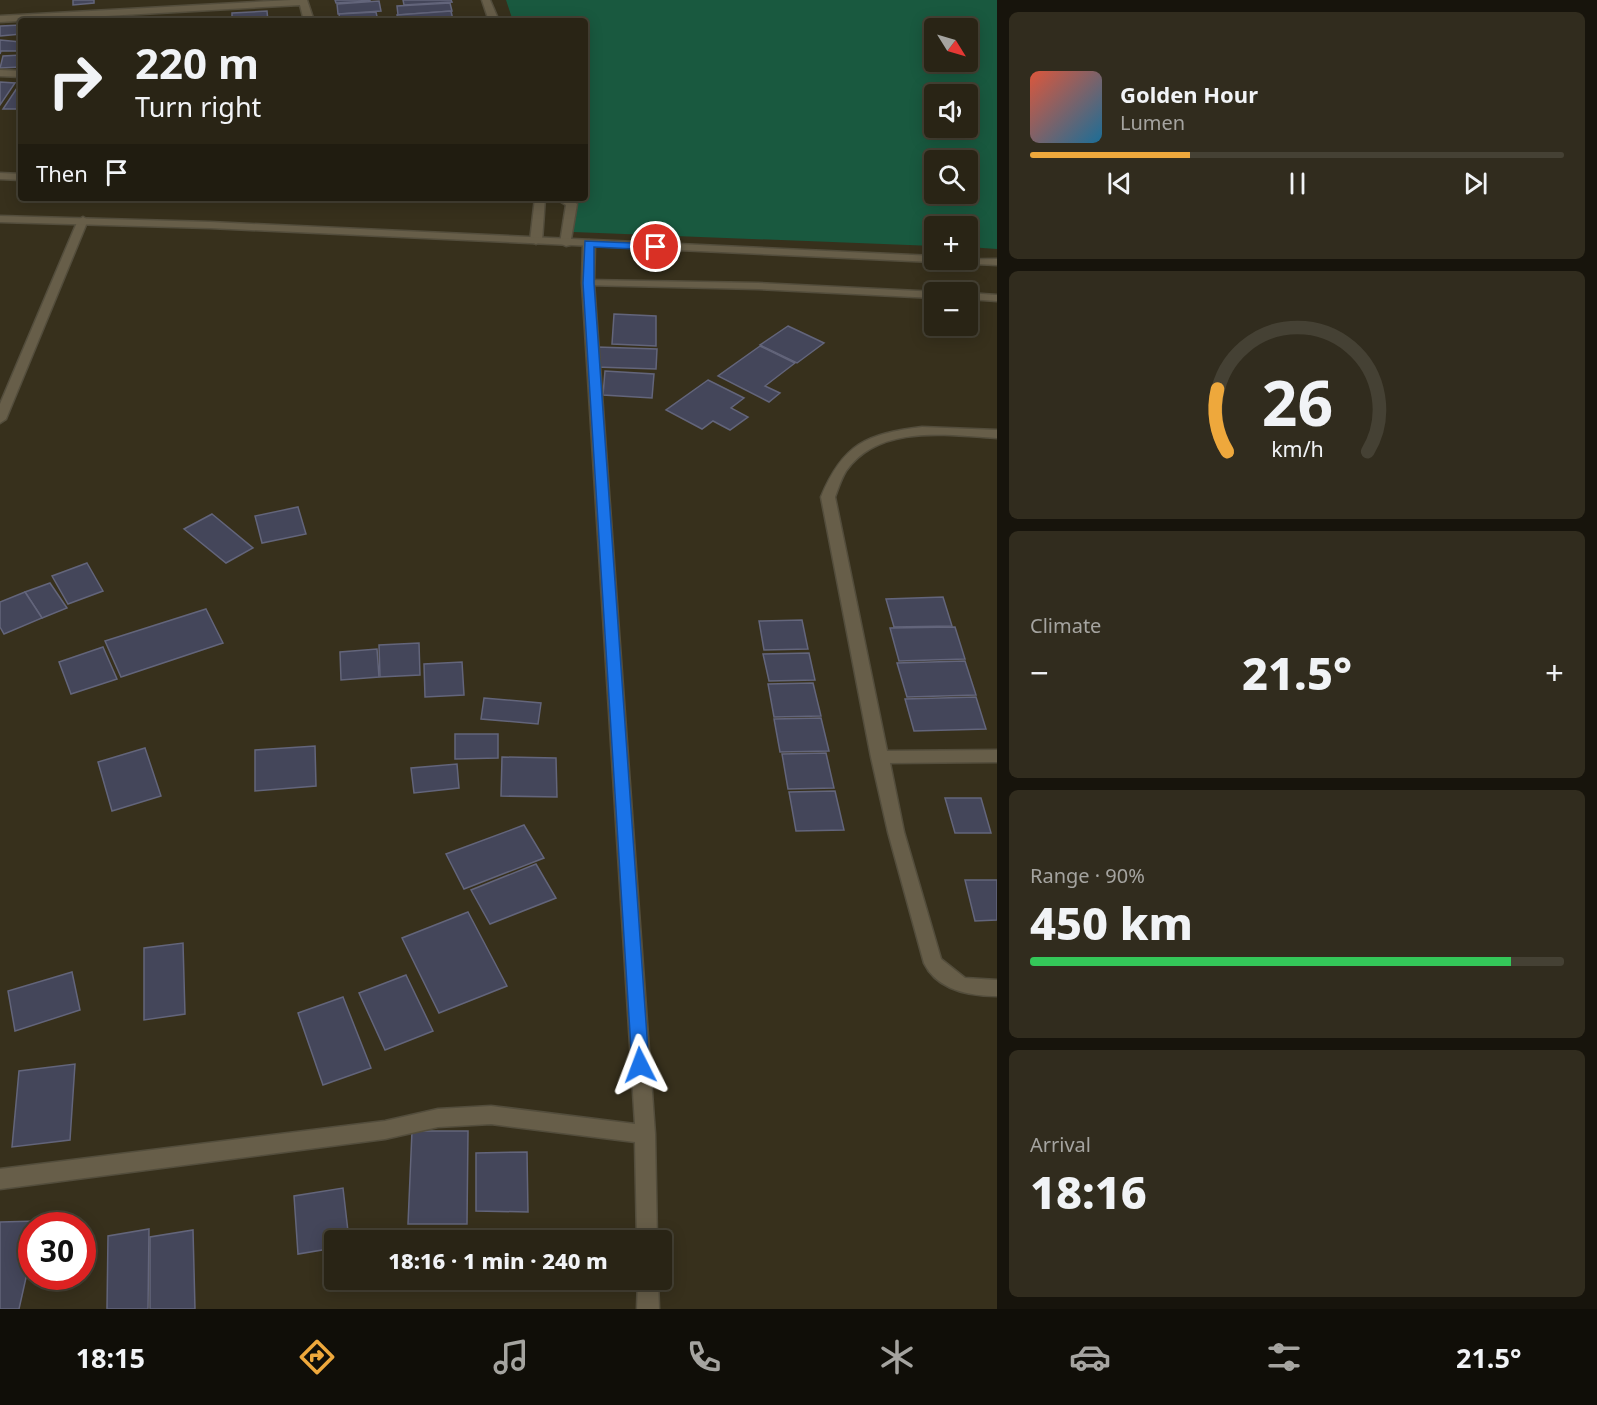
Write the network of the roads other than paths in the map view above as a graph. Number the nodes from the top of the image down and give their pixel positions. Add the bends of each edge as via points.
1 (486, 0) edge
2 (303, 1) edge
3 (131, 16) edge
4 (44, 18) edge
5 (308, 18) edge
6 (493, 18) edge
7 (0, 19) edge
8 (18, 19) edge
9 (0, 73) edge
10 (18, 74) edge
11 (0, 176) edge
12 (18, 177) edge
13 (540, 201) edge
14 (566, 201) edge
15 (0, 219) edge
16 (83, 220) junction
17 (536, 241) junction
18 (566, 243) junction
19 (589, 243) junction
20 (997, 262) edge
21 (588, 283) junction
22 (924, 294) edge
23 (978, 297) edge
24 (997, 298) edge
25 (0, 420) edge
26 (997, 434) edge
27 (997, 756) edge
28 (879, 757) junction
29 (997, 988) edge
30 (645, 1134) junction
31 (0, 1179) edge
32 (647, 1230) edge
33 (648, 1290) edge
34 (648, 1309) edge

1 - 6 street
2 - 3 street
2 - 5 street
3 - 4 street
7 - 8 street
9 - 10 street
11 - 12 street
13 - 17 street
14 - 18 street via 572,204
15 - 16 street
16 - 17 street
16 - 25 street
17 - 18 street
18 - 19 street
19 - 20 street
19 - 21 street
21 - 22 street via 767,286
21 - 30 street
23 - 24 street
26 - 28 street via 900,432 870,443 841,467 832,483 828,497
27 - 28 street
28 - 29 street via 933,963 970,989
30 - 31 street via 491,1115 438,1118 385,1130
30 - 32 street
33 - 34 street

